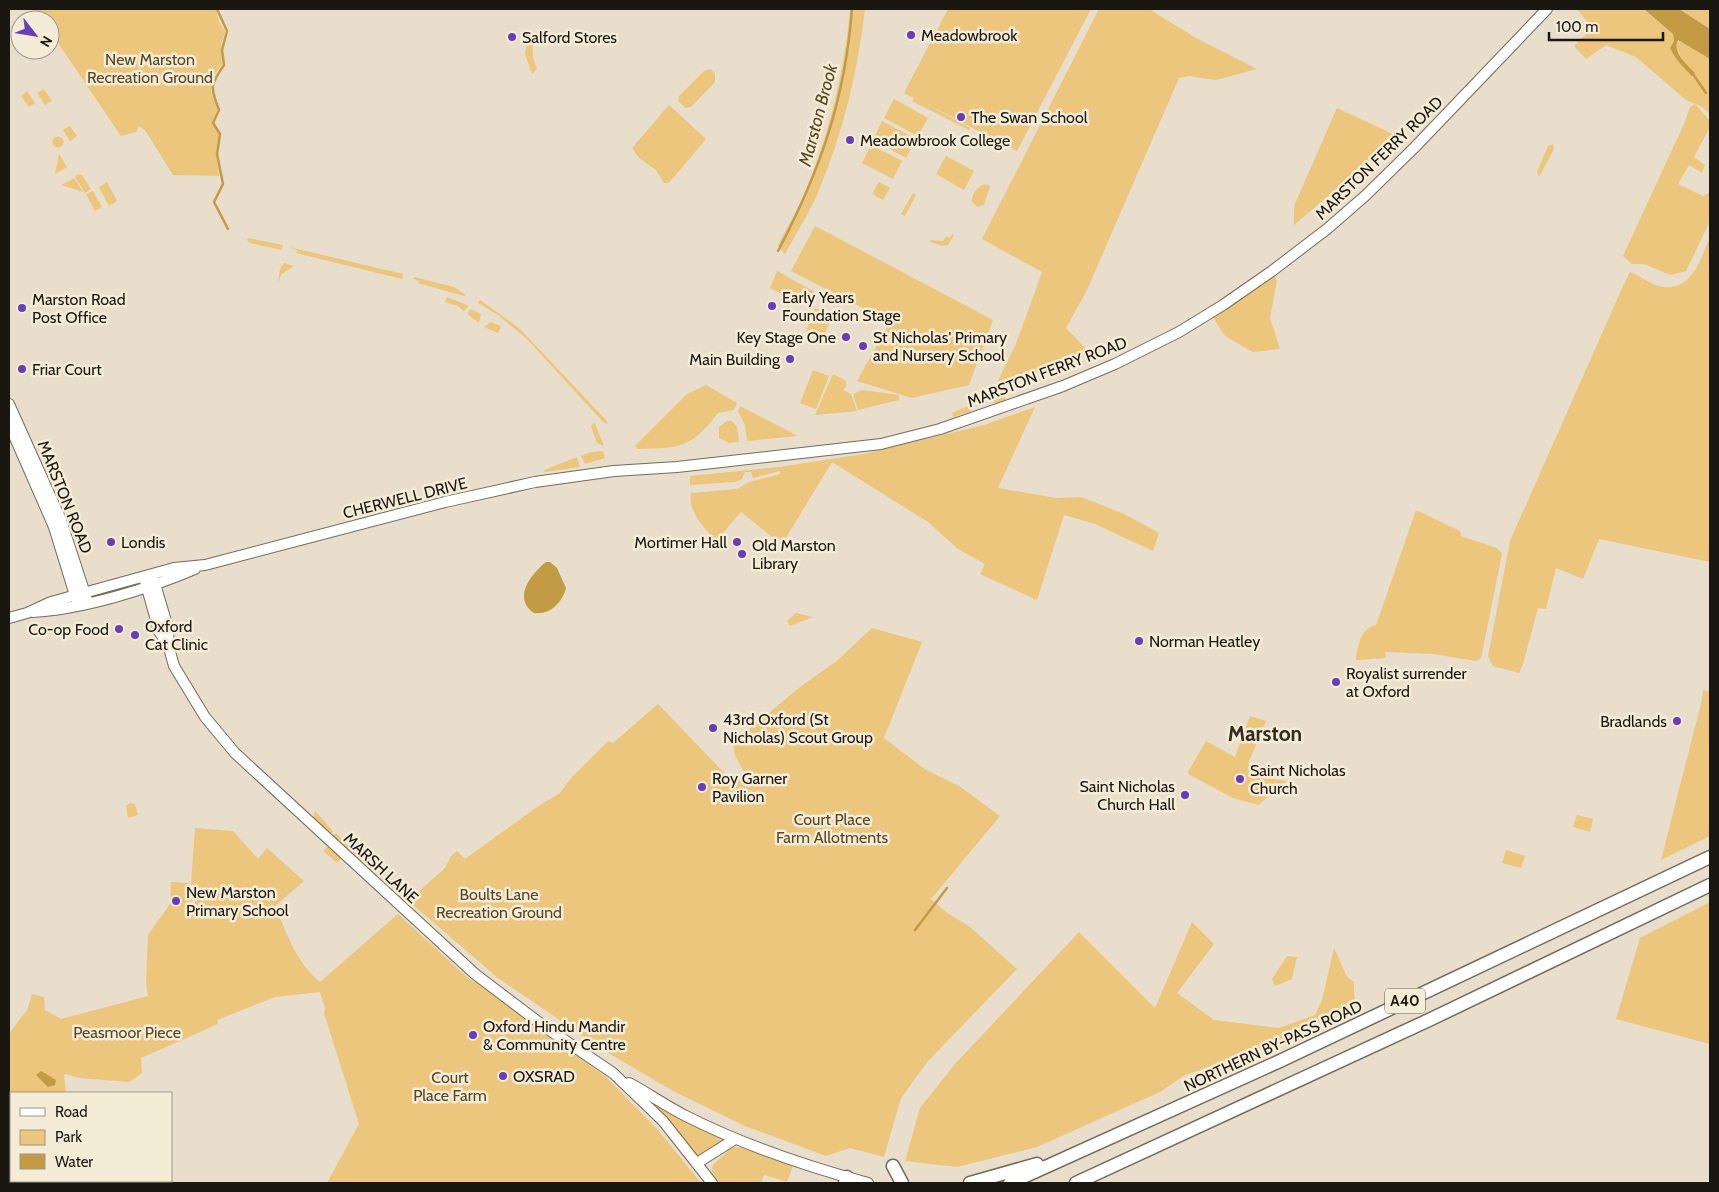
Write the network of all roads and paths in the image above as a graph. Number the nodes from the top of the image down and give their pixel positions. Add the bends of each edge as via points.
1 (1547, 9) edge
2 (9, 404) edge
3 (9, 424) edge
4 (614, 471) joint
5 (205, 565) junction
6 (149, 580) junction
7 (84, 600) junction
8 (9, 618) edge
9 (1710, 857) edge
10 (1710, 885) edge
11 (613, 1074) junction
12 (1207, 1124) junction
13 (735, 1139) junction
14 (1099, 1143) junction
15 (698, 1163) junction
16 (893, 1166) dead end
17 (846, 1180) edge
18 (712, 1183) edge
19 (868, 1183) edge
20 (902, 1183) edge
21 (970, 1183) edge
22 (1010, 1183) edge
23 (1076, 1183) edge
24 (1097, 1183) edge

1 - 4 main road, MARSTON FERRY ROAD via 1415,147 1327,229 1222,305 1147,349 1063,386 940,429 881,444
2 - 7 main road, MARSTON ROAD via 61,520
3 - 7 main road, MARSTON ROAD
4 - 5 main road, CHERWELL DRIVE via 507,488
5 - 6 main road, CHERWELL DRIVE via 171,579
5 - 6 main road, CHERWELL DRIVE via 174,568
6 - 7 main road, CHERWELL DRIVE
6 - 11 main road, MARSH LANE via 158,611 159,631 174,666 209,723 235,753 476,974
7 - 8 main road, CHERWELL DRIVE via 51,602
9 - 14 highway, NORTHERN BY-PASS ROAD / A40 via 1289,1057
10 - 12 highway, A40
11 - 13 main road
11 - 15 main road, MARSH LANE via 663,1121
12 - 23 highway, A40
12 - 24 highway
13 - 15 main road
13 - 17 main road
14 - 21 highway
14 - 22 highway, NORTHERN BY-PASS ROAD / A40
15 - 18 main road, MARSH LANE
16 - 20 highway
17 - 19 main road

